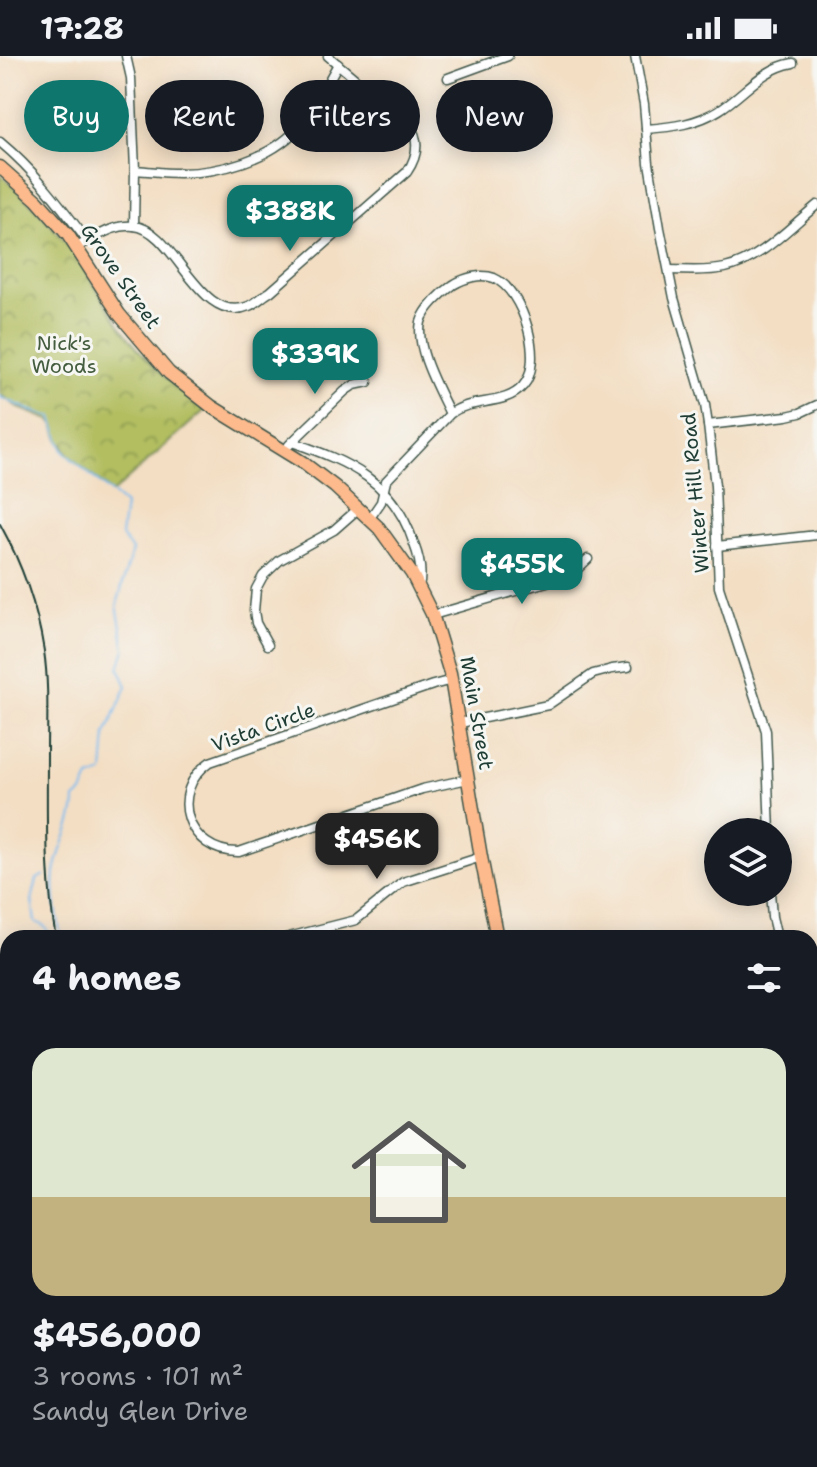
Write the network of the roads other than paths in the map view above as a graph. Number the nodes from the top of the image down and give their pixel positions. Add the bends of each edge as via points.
1 (126, 56) edge
2 (328, 56) edge
3 (508, 56) edge
4 (635, 56) edge
5 (793, 63) dead end
6 (338, 64) junction
7 (448, 78) dead end
8 (646, 129) junction
9 (0, 142) edge
10 (0, 167) edge
11 (135, 170) junction
12 (817, 205) edge
13 (134, 226) junction
14 (82, 244) junction
15 (669, 270) junction
16 (368, 382) dead end
17 (817, 405) edge
18 (211, 406) joint
19 (450, 414) junction
20 (708, 425) junction
21 (287, 447) junction
22 (383, 491) junction
23 (359, 508) junction
24 (370, 518) junction
25 (817, 535) edge
26 (717, 546) junction
27 (588, 559) dead end
28 (419, 586) junction
29 (433, 615) junction
30 (268, 645) dead end
31 (628, 667) dead end
32 (452, 680) junction
33 (460, 723) junction
34 (468, 779) junction
35 (769, 818) edge
36 (481, 857) junction
37 (771, 906) edge
38 (317, 930) edge
39 (495, 930) edge
40 (775, 930) edge

1 - 11 street
2 - 6 street
3 - 7 street
4 - 8 street, Winter Hill Road
5 - 8 street via 772,69 706,117
6 - 11 street via 305,119 268,151 196,173
6 - 13 street via 416,133 413,161 407,172 270,292 251,306 221,306 203,293 155,237
8 - 15 street, Winter Hill Road
9 - 14 street via 49,190
10 - 14 main road, Grove Street
11 - 13 street
12 - 15 street via 742,263 718,270
13 - 14 street via 115,228
14 - 18 main road, Grove Street via 128,326 169,373
15 - 20 street, Winter Hill Road
16 - 21 street via 345,391
17 - 20 street via 787,416
18 - 21 main road, Main Street
19 - 19 street via 515,393 532,371 522,312 508,289 492,277 455,284 422,321 423,351
19 - 22 street via 386,481
20 - 26 street, Winter Hill Road
21 - 22 street via 323,454 357,469
21 - 23 main road, Main Street
22 - 24 street
22 - 28 street via 414,542
23 - 24 main road, Main Street
23 - 30 street via 263,576 254,611
24 - 28 main road, Main Street
25 - 26 street
26 - 35 street, Winter Hill Road via 721,592 766,731
27 - 29 street via 571,575
28 - 29 main road, Main Street
29 - 32 main road, Main Street
31 - 33 street via 593,674 548,705
32 - 33 main road, Main Street
32 - 34 street, Vista Circle via 210,762 191,783 187,811 205,842 239,852 415,791
33 - 34 main road, Main Street
34 - 36 main road, Main Street
36 - 38 street via 403,882 356,920
36 - 39 main road, Main Street
37 - 40 street

